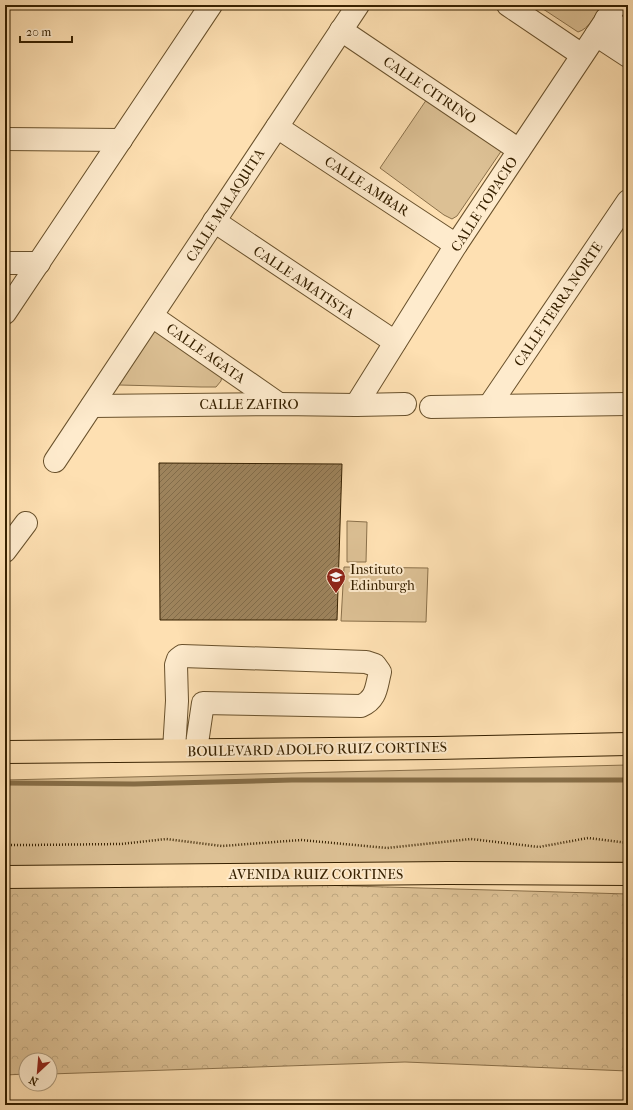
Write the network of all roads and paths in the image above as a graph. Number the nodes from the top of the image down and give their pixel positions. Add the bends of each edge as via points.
1 (211, 5) edge
2 (358, 5) edge
3 (508, 5) edge
4 (606, 20) edge
5 (341, 30) junction
6 (628, 33) edge
7 (582, 55) junction
8 (628, 56) edge
9 (277, 127) junction
10 (5, 139) edge
11 (121, 140) junction
12 (519, 150) junction
13 (628, 201) edge
14 (214, 221) junction
15 (456, 245) junction
16 (5, 263) edge
17 (39, 263) junction
18 (5, 313) edge
19 (152, 316) junction
20 (395, 342) junction
21 (279, 404) junction
22 (405, 404) dead end
23 (628, 404) edge
24 (356, 405) junction
25 (92, 406) junction
26 (488, 406) junction
27 (431, 407) dead end
28 (55, 461) dead end
29 (26, 523) dead end
30 (5, 551) edge
31 (177, 701) junction
32 (203, 703) junction
33 (628, 744) edge
34 (174, 750) junction
35 (196, 750) junction
36 (5, 752) edge
37 (628, 843) edge
38 (5, 845) edge
39 (628, 874) edge
40 (5, 877) edge

1 - 11 street
2 - 5 street, CALLE MALAQUITA
3 - 7 street
4 - 6 street
4 - 7 street, CALLE TOPACIO
4 - 8 street
5 - 9 street, CALLE MALAQUITA
5 - 12 street, CALLE CITRINO
7 - 12 street, CALLE TOPACIO
9 - 14 street, CALLE MALAQUITA
9 - 15 street, CALLE AMBAR
10 - 11 street
11 - 17 street
12 - 15 street, CALLE TOPACIO
13 - 26 street, CALLE TERRA NORTE
14 - 19 street, CALLE MALAQUITA
14 - 20 street, CALLE AMATISTA
15 - 20 street, CALLE TOPACIO
16 - 17 street
17 - 18 street
19 - 21 street, CALLE AGATA
19 - 25 street, CALLE MALAQUITA
20 - 24 street, CALLE TOPACIO
21 - 24 street, CALLE ZAFIRO
21 - 25 street, CALLE ZAFIRO
22 - 24 street, CALLE ZAFIRO
23 - 26 street
25 - 28 street, CALLE MALAQUITA
26 - 27 street
29 - 30 street
31 - 32 street
31 - 32 street via 176,665 182,656 366,662 375,665 380,672 374,696 369,703 361,706
31 - 34 street
32 - 35 street
33 - 35 main road, BOULEVARD ADOLFO RUIZ CORTINES
34 - 35 main road, BOULEVARD ADOLFO RUIZ CORTINES
34 - 36 main road, BOULEVARD ADOLFO RUIZ CORTINES
37 - 38 path via 588,838 539,847 471,839 387,848 302,840 222,846 166,839 121,844
39 - 40 main road, AVENIDA RUIZ CORTINES

